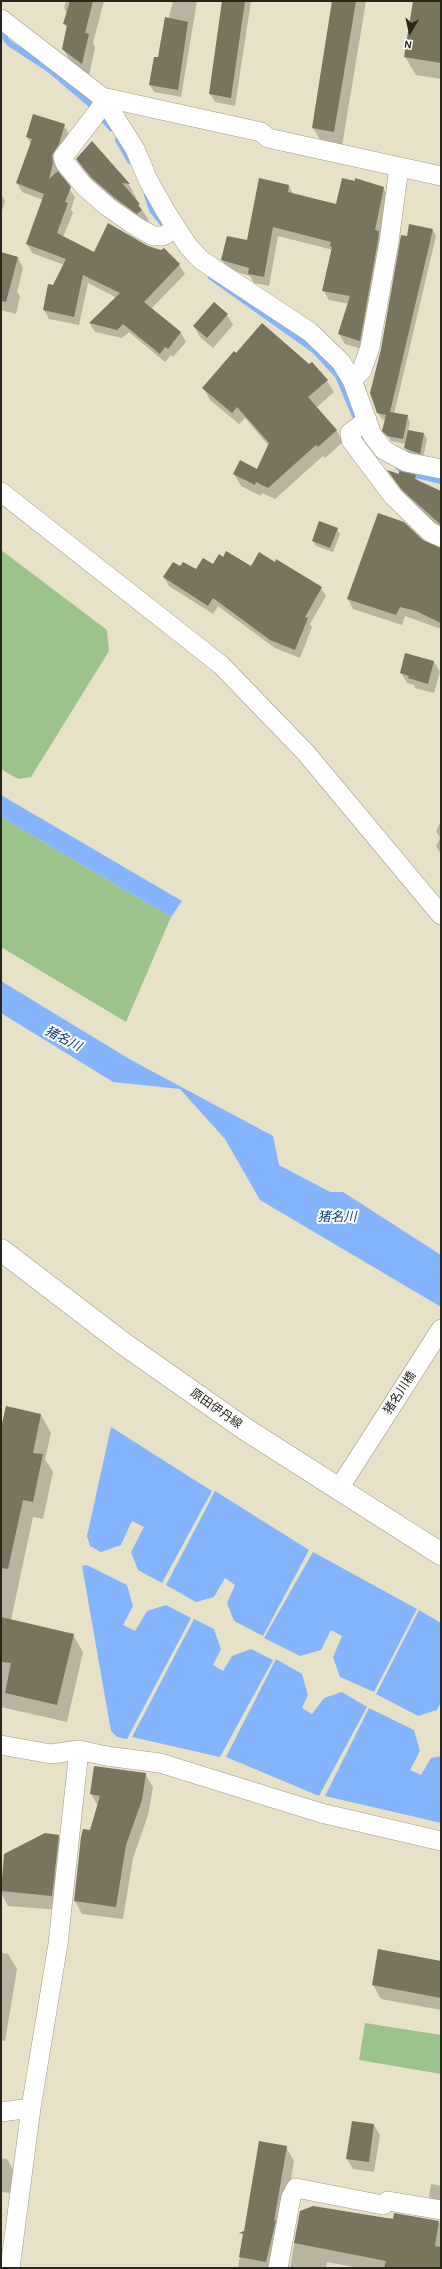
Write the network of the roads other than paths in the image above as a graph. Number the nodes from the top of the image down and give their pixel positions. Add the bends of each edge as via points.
1 (1, 19) edge
2 (103, 100) junction
3 (398, 167) junction
4 (441, 176) edge
5 (176, 228) junction
6 (352, 380) junction
7 (367, 420) junction
8 (441, 469) edge
9 (1, 492) edge
10 (441, 537) edge
11 (441, 915) edge
12 (1, 1250) edge
13 (441, 1329) edge
14 (338, 1490) junction
15 (441, 1554) edge
16 (1, 1745) edge
17 (79, 1750) junction
18 (441, 1841) edge
19 (31, 2108) junction
20 (1, 2112) edge
21 (441, 2210) edge
22 (10, 2268) edge
23 (278, 2268) edge

1 - 2 street
2 - 3 street via 261,132 268,138
2 - 5 street via 135,149 148,180
2 - 5 street via 63,157 65,163 84,186 137,227 153,236 163,236
3 - 4 street
3 - 6 street via 388,248 372,340 362,370
5 - 6 street via 201,260 310,332 341,362
6 - 7 street
7 - 8 street via 372,435 384,450 406,462
7 - 10 street via 350,433 351,440 393,496 430,532
9 - 11 street via 221,665 306,753
12 - 14 street, 原田伊丹線 via 167,1375
13 - 14 street, 猪名川橋
14 - 15 street, 原田伊丹線
16 - 17 street via 51,1754
17 - 18 street via 160,1763 321,1813
17 - 19 street via 58,1944
19 - 20 street
19 - 22 street
21 - 23 street via 388,2202 383,2205 296,2188 291,2197

